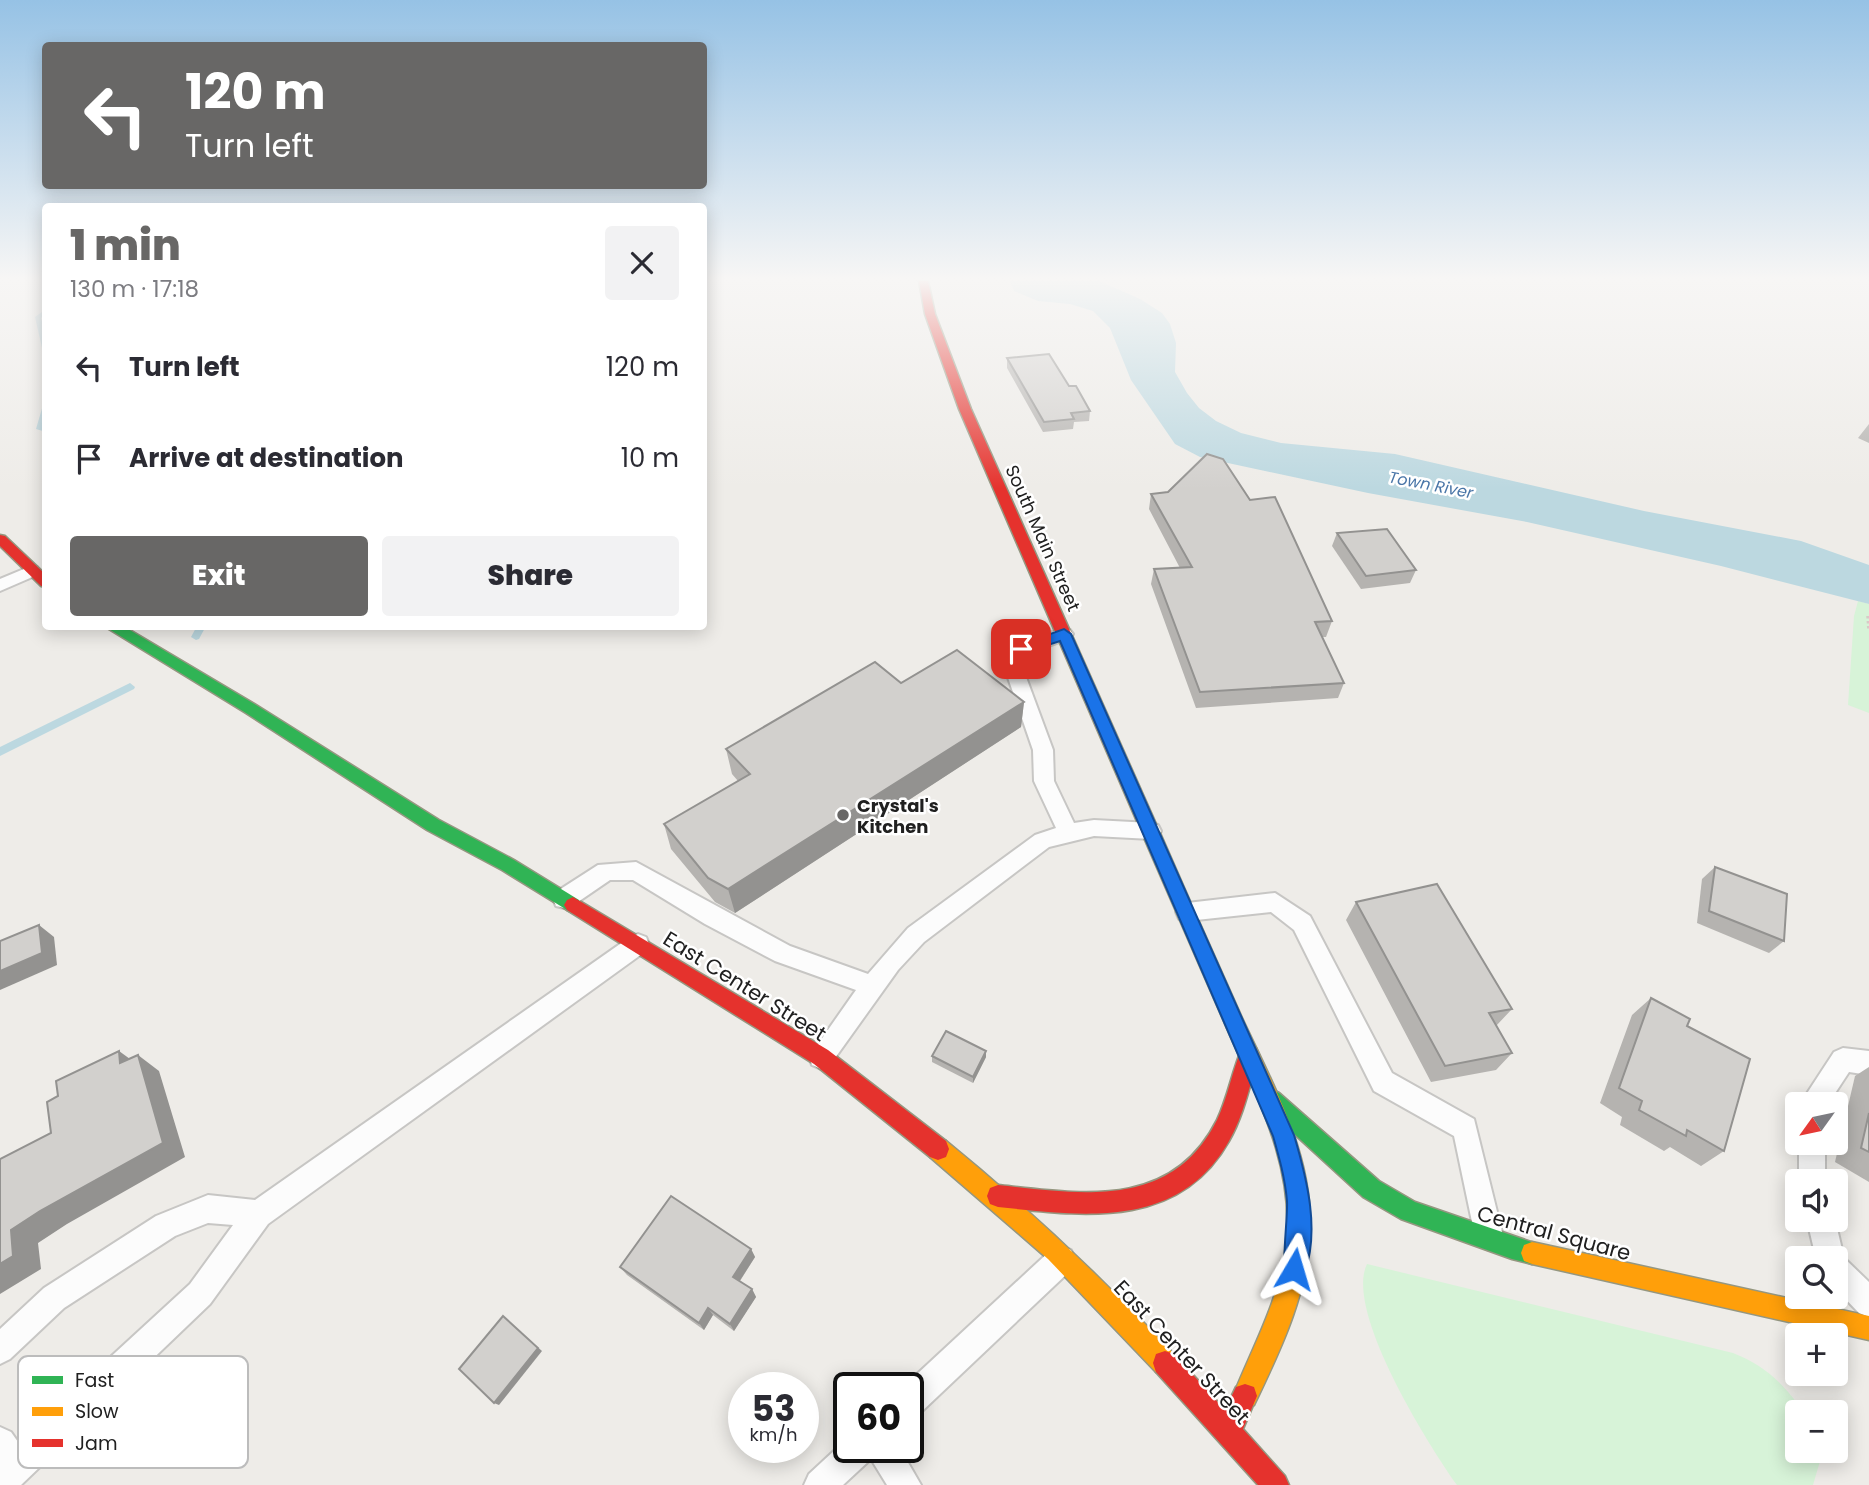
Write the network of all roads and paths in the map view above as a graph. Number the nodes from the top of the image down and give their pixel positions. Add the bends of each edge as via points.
1 (943, 350) edge
2 (0, 539) edge
3 (32, 571) junction
4 (42, 580) edge
5 (0, 586) edge
6 (1868, 616) edge
7 (118, 630) edge
8 (1869, 631) edge
9 (1064, 634) junction
10 (1151, 831) junction
11 (1068, 832) junction
12 (564, 899) junction
13 (1187, 912) junction
14 (638, 944) junction
15 (873, 986) junction
16 (1249, 1055) junction
17 (821, 1057) junction
18 (1869, 1063) edge
19 (1821, 1092) edge
20 (1266, 1096) junction
21 (998, 1196) junction
22 (258, 1214) junction
23 (1490, 1240) junction
24 (1063, 1257) junction
25 (1848, 1281) edge
26 (1869, 1303) edge
27 (1869, 1328) edge
28 (0, 1349) edge
29 (129, 1356) edge
30 (924, 1388) edge
31 (1228, 1432) junction
32 (843, 1463) edge
33 (891, 1463) edge
34 (820, 1485) edge
35 (905, 1485) edge
36 (1276, 1485) edge

1 - 9 main road, South Main Street
2 - 3 main road
3 - 4 main road
3 - 5 lane
6 - 8 path
7 - 12 main road, East Center Street via 433,825
9 - 10 main road, South Main Street
9 - 11 lane via 1021,649 1014,669 1043,750 1044,780
10 - 11 lane via 1094,828
10 - 13 main road, South Main Street
11 - 15 lane via 1042,841 916,935
12 - 14 main road, East Center Street
12 - 15 lane via 606,871 636,871 783,954
13 - 16 main road, South Main Street
13 - 23 lane via 1275,902 1301,923 1384,1082 1465,1128
14 - 17 main road, East Center Street
14 - 22 lane
15 - 17 lane
16 - 20 main road, South Main Street
16 - 21 main road via 1221,1135 1195,1173 1174,1190 1110,1204
17 - 21 main road, East Center Street
18 - 19 lane via 1843,1060
20 - 23 main road, Central Square via 1371,1189 1409,1211
20 - 31 main road, South Main Street via 1284,1135 1295,1178 1298,1247 1286,1301
21 - 24 main road, East Center Street
22 - 28 lane via 208,1209 166,1226 54,1298
22 - 29 lane via 200,1294
23 - 27 main road, Central Square
24 - 30 lane
24 - 31 main road, East Center Street
25 - 26 lane
31 - 36 main road, East Center Street
32 - 34 lane
33 - 35 lane

